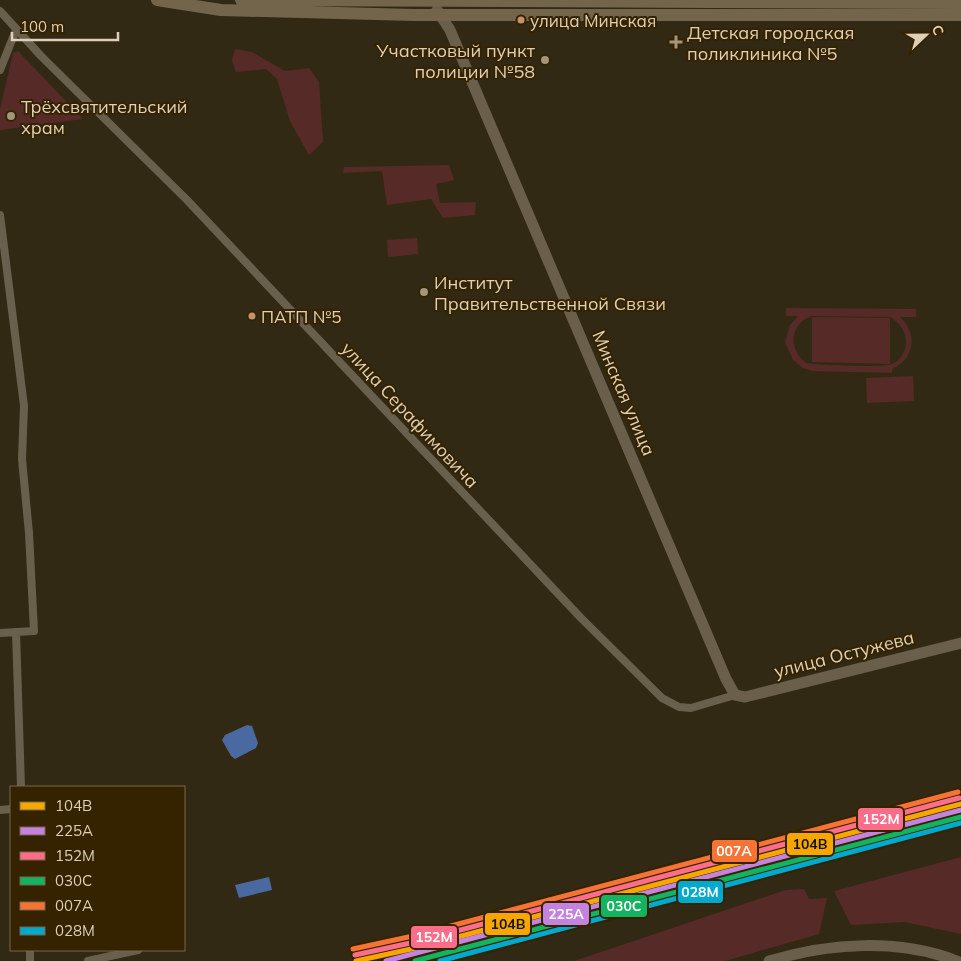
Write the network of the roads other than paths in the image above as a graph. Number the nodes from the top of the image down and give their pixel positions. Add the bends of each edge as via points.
1 (158, 0) edge
2 (242, 0) edge
3 (425, 1) edge
4 (961, 3) edge
5 (0, 11) edge
6 (441, 14) junction
7 (961, 15) edge
8 (16, 30) junction
9 (0, 70) edge
10 (0, 215) edge
11 (16, 632) junction
12 (0, 633) edge
13 (961, 643) edge
14 (735, 695) junction
15 (22, 786) edge
16 (133, 951) edge
17 (948, 958) edge
18 (961, 959) edge
19 (88, 961) edge
20 (769, 961) edge
21 (957, 961) edge

1 - 6 main road via 221,10
2 - 3 main road
3 - 4 main road
3 - 6 street, Минская улица
5 - 8 street, улица Серафимовича
6 - 7 main road
6 - 14 street, Минская улица
8 - 9 street
8 - 14 street, улица Серафимовича via 187,200 581,618 662,698 679,707 691,708
10 - 11 street via 24,406 22,459 34,631
11 - 12 street
11 - 15 street
13 - 14 street, улица Остужева via 745,697
16 - 19 street
17 - 18 street
17 - 20 street via 908,948 875,946 815,950
17 - 21 street

